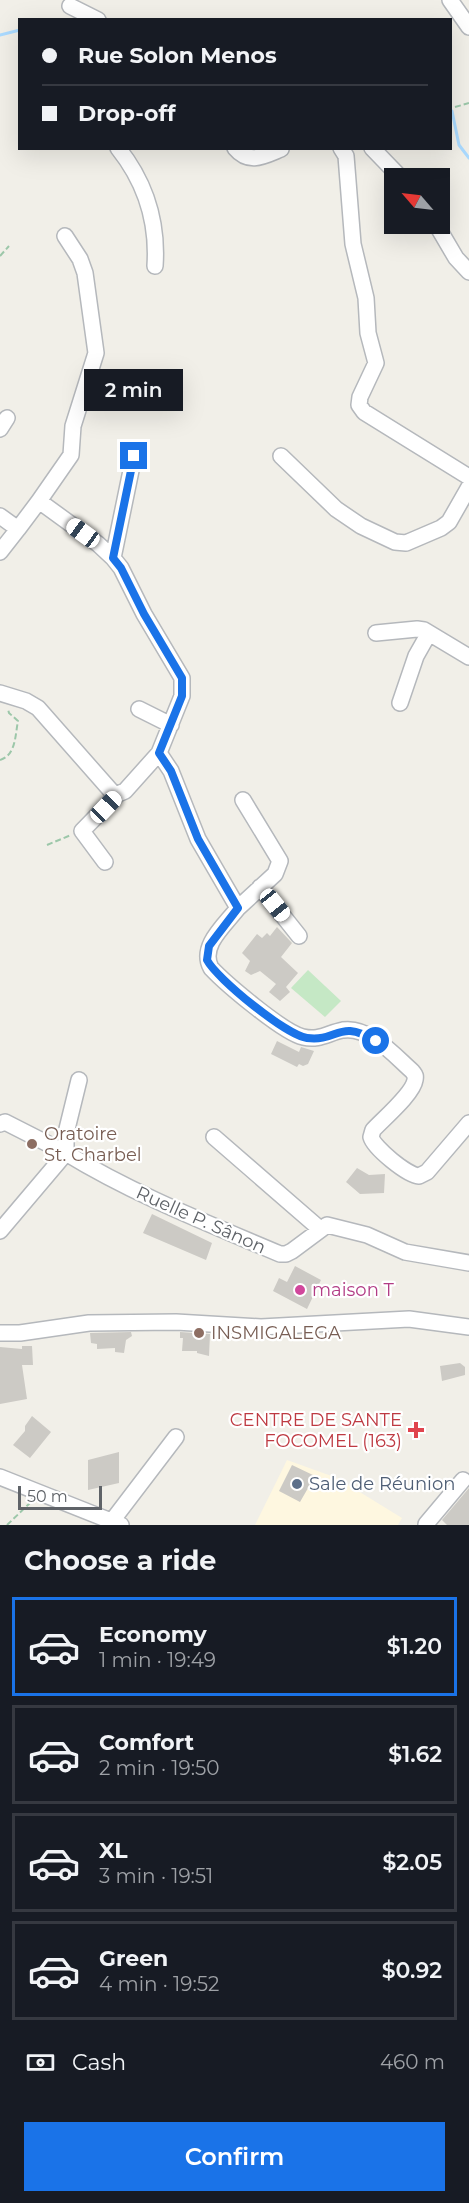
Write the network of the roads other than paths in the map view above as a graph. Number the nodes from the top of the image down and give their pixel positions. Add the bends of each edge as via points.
1 (450, 0) edge
2 (70, 9) edge
3 (93, 18) edge
4 (469, 27) edge
5 (119, 150) edge
6 (237, 150) edge
7 (277, 150) edge
8 (342, 150) edge
9 (374, 150) edge
10 (392, 168) edge
11 (442, 234) edge
12 (64, 236) dead end
13 (155, 266) dead end
14 (469, 272) edge
15 (134, 456) dead end
16 (281, 456) dead end
17 (469, 477) edge
18 (469, 487) edge
19 (39, 501) junction
20 (0, 516) edge
21 (18, 529) junction
22 (0, 552) edge
23 (113, 558) junction
24 (376, 633) dead end
25 (429, 633) junction
26 (469, 657) edge
27 (2, 694) edge
28 (400, 704) dead end
29 (139, 709) dead end
30 (171, 725) junction
31 (159, 753) junction
32 (118, 794) junction
33 (243, 800) dead end
34 (105, 862) dead end
35 (260, 887) junction
36 (238, 908) junction
37 (299, 936) dead end
38 (79, 1080) dead end
39 (469, 1123) edge
40 (0, 1124) edge
41 (214, 1137) dead end
42 (66, 1153) junction
43 (321, 1229) junction
44 (0, 1231) edge
45 (469, 1263) edge
46 (469, 1327) edge
47 (0, 1333) edge
48 (176, 1437) dead end
49 (0, 1477) edge
50 (463, 1480) dead end
51 (117, 1523) edge
52 (412, 1525) edge
53 (426, 1525) edge

1 - 4 street
2 - 3 street
5 - 13 street via 142,186 152,212 157,242
6 - 7 street via 247,158 259,158
8 - 17 street via 346,156 353,244 376,363 359,405 364,412
9 - 10 street
11 - 14 street
12 - 19 street via 86,273 96,353 73,426 71,455
15 - 23 street
16 - 18 street via 336,509 396,542 406,543 449,522
19 - 21 street
19 - 23 street
20 - 21 street
21 - 22 street
23 - 30 street via 182,678 182,696
24 - 25 street via 417,629
25 - 26 street
25 - 28 street via 416,656
27 - 32 street via 38,708 112,792
29 - 30 street
30 - 31 street
31 - 32 street via 125,792
31 - 36 street via 171,771 198,839
32 - 34 street via 82,831
33 - 35 street via 280,861 275,874
35 - 36 street
35 - 37 street
36 - 39 street via 207,952 207,960 219,976 299,1036 322,1038 341,1030 355,1030 376,1041 416,1076 410,1091 373,1130 370,1137 374,1144 409,1174 419,1176 427,1172
38 - 42 street via 66,1133
40 - 42 street via 5,1122
41 - 43 street
42 - 43 street, Ruelle P. Sânon via 154,1201 280,1254 292,1251
42 - 44 street
43 - 45 street via 327,1225 341,1227 405,1252
46 - 47 street via 409,1319 261,1327 99,1323
48 - 51 street
49 - 51 street
50 - 53 street
52 - 53 street

